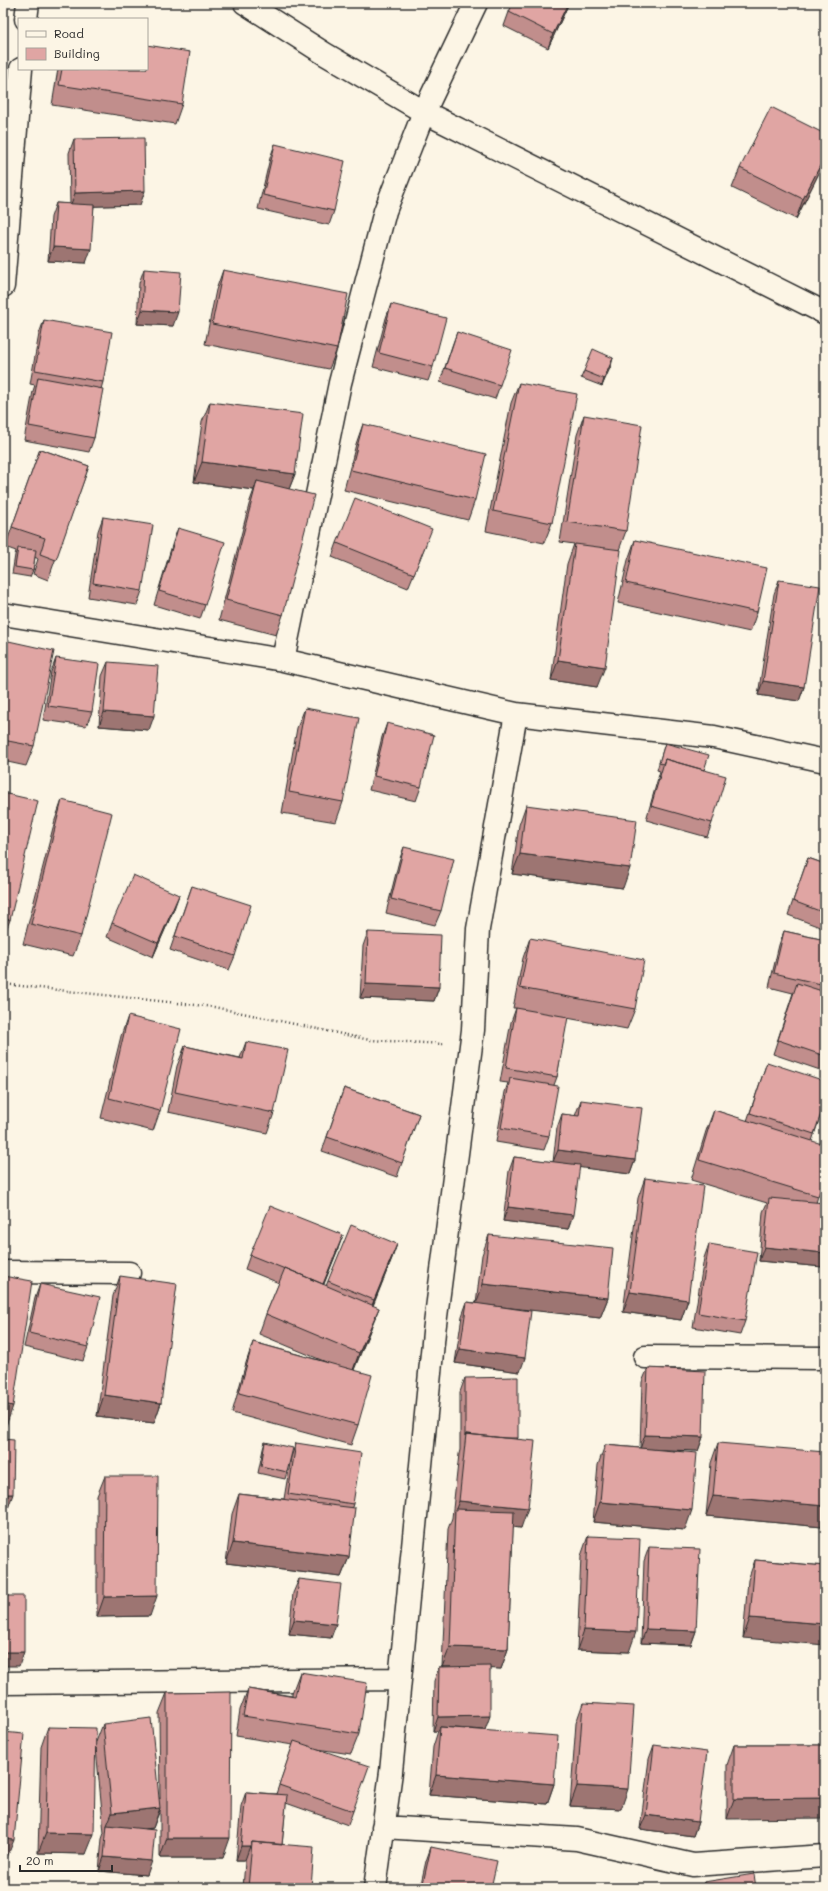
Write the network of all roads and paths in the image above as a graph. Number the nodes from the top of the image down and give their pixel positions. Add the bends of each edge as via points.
1 (28, 3) edge
2 (245, 3) edge
3 (476, 3) edge
4 (26, 18) edge
5 (21, 70) edge
6 (424, 112) junction
7 (3, 286) edge
8 (820, 303) edge
9 (3, 614) edge
10 (283, 660) junction
11 (516, 714) junction
12 (825, 761) edge
13 (3, 984) edge
14 (471, 1045) junction
15 (3, 1272) edge
16 (129, 1273) dead end
17 (645, 1357) dead end
18 (825, 1358) edge
19 (400, 1679) junction
20 (3, 1683) edge
21 (383, 1827) junction
22 (825, 1856) edge
23 (375, 1888) edge

1 - 4 street
2 - 6 street
3 - 6 street
5 - 7 street
6 - 8 street
6 - 10 street via 385,211 340,382
9 - 10 street
10 - 11 street
11 - 12 street via 714,737
11 - 14 street via 478,929
13 - 14 path via 214,1007 370,1040
14 - 19 street via 434,1332
15 - 16 street
17 - 18 street
19 - 20 street
19 - 21 street
21 - 22 street via 577,1839 694,1865
21 - 23 street

